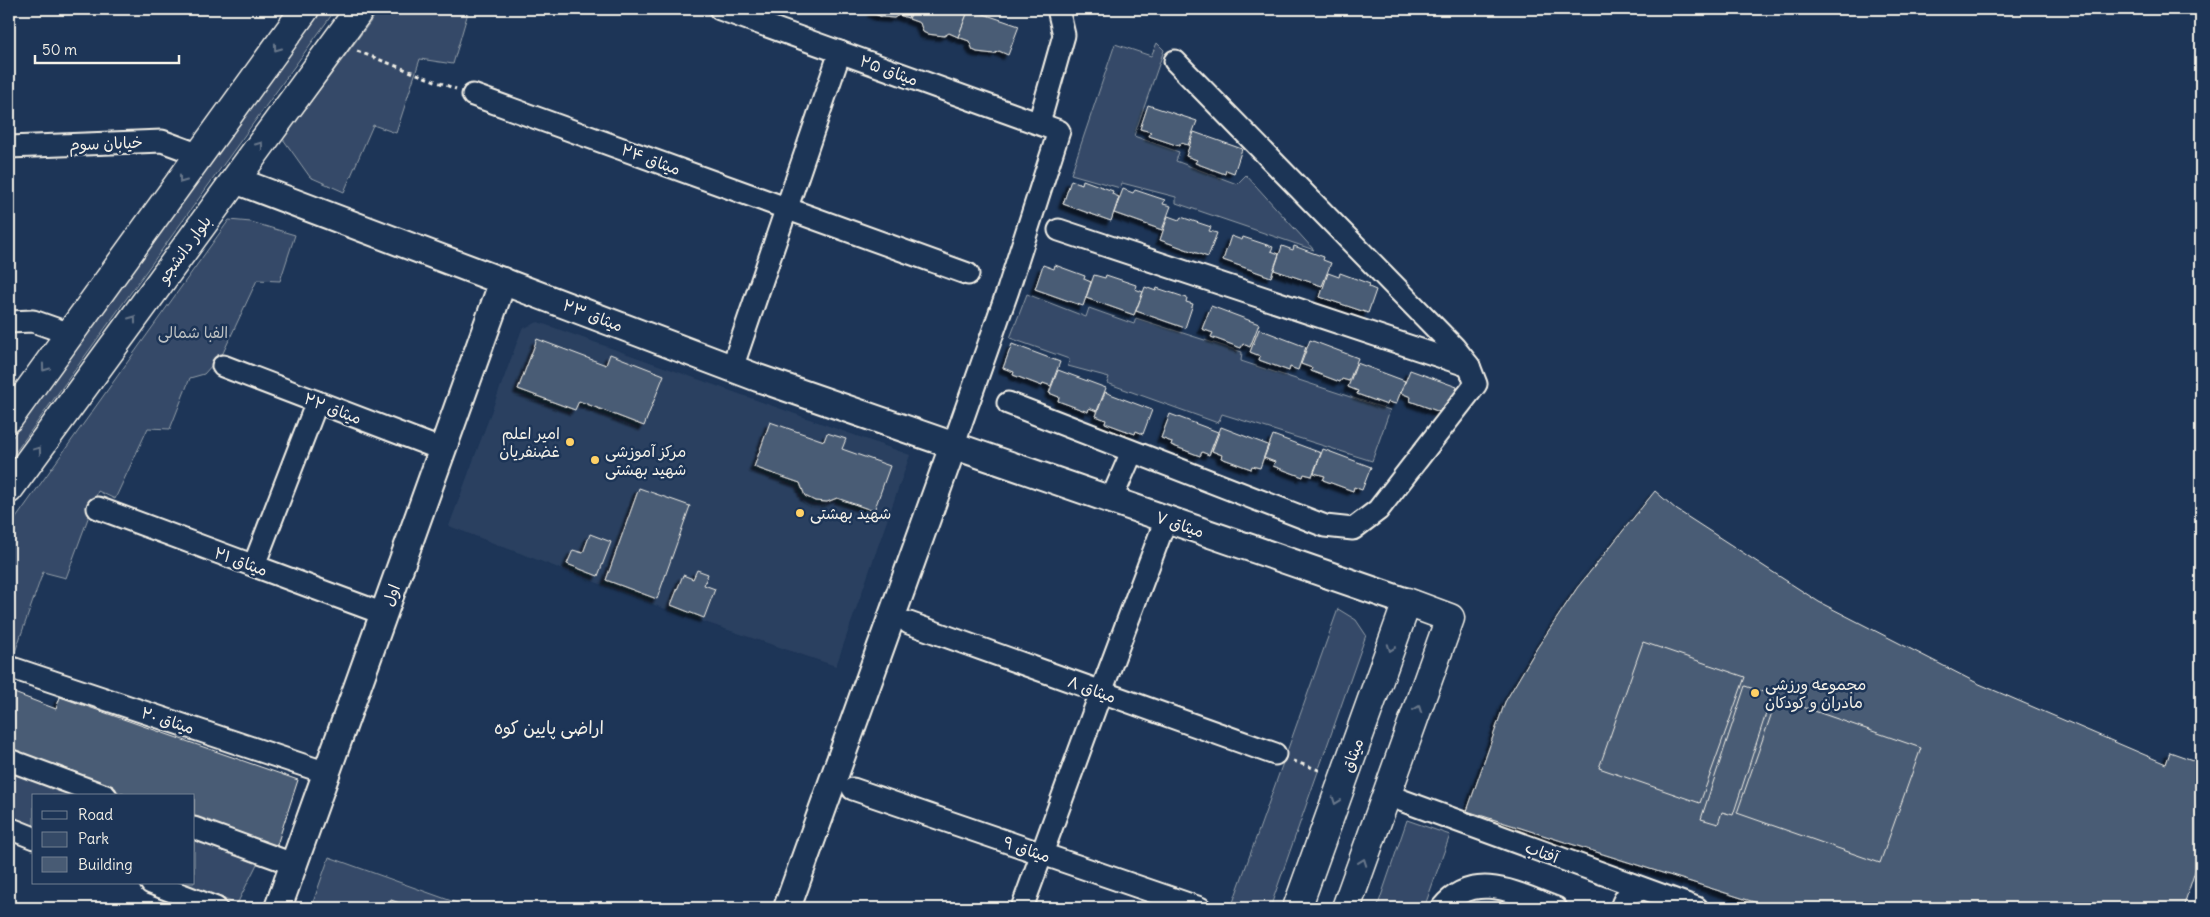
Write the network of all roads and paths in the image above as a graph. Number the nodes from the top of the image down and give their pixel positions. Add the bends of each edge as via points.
1 (305, 9) edge
2 (360, 9) edge
3 (720, 9) edge
4 (1058, 9) edge
5 (335, 43) junction
6 (840, 52) junction
7 (1175, 61) dead end
8 (473, 95) joint
9 (1039, 123) junction
10 (9, 147) edge
11 (200, 155) junction
12 (235, 180) junction
13 (787, 208) junction
14 (1058, 230) dead end
15 (968, 274) dead end
16 (503, 281) junction
17 (9, 322) edge
18 (70, 334) junction
19 (223, 366) dead end
20 (1469, 366) junction
21 (732, 368) junction
22 (317, 402) junction
23 (1008, 403) dead end
24 (9, 418) edge
25 (953, 446) junction
26 (443, 450) junction
27 (1132, 452) junction
28 (9, 489) edge
29 (1111, 500) junction
30 (98, 508) dead end
31 (1166, 519) junction
32 (254, 566) junction
33 (1407, 602) junction
34 (384, 614) junction
35 (909, 623) dead end
36 (9, 667) edge
37 (1100, 692) junction
38 (1275, 754) joint
39 (9, 760) edge
40 (327, 773) junction
41 (1344, 778) junction
42 (853, 789) dead end
43 (101, 794) edge
44 (1387, 795) junction
45 (9, 828) edge
46 (195, 828) edge
47 (32, 837) edge
48 (1042, 854) junction
49 (293, 864) junction
50 (155, 884) edge
51 (1643, 889) junction
52 (216, 908) edge
53 (278, 908) edge
54 (787, 908) edge
55 (1022, 908) edge
56 (1200, 908) edge
57 (1298, 908) edge
58 (1346, 908) edge
59 (1442, 908) edge
60 (1556, 908) edge
61 (1621, 908) edge
62 (1695, 908) edge

1 -> 11 main road
2 - 5 main road, بلوار دانشجو
3 - 6 street, میثاق ۲۵
4 - 9 street via 1064,35
5 - 8 path
12 -> 5 main road, بلوار دانشجو
6 - 9 street, میثاق ۲۵
6 - 13 street
7 - 20 street
8 - 13 street, میثاق ۲۴
9 - 25 street, میثاق ۲۵ via 1059,131
10 - 11 street, خیابان سوم via 162,141
11 -> 18 main road
12 - 16 street, میثاق ۲۳
28 -> 12 main road, بلوار دانشجو
13 - 15 street, میثاق ۲۴
13 - 21 street
14 - 20 street
16 - 21 street, میثاق ۲۳
16 - 26 street, اول
17 - 18 street via 33,321
18 -> 24 main road
19 - 22 street, میثاق ۲۲
20 - 27 street via 1476,384 1378,510 1353,529 1325,526
21 - 25 street, میثاق ۲۳
22 - 26 street, میثاق ۲۲
22 - 32 street
23 - 27 street
25 - 29 street, میثاق ۷
25 - 54 street
26 - 34 street, اول
27 - 29 street
29 - 31 street, میثاق ۷
30 - 32 street, میثاق ۲۱
31 - 33 street, میثاق ۷
31 - 37 street
32 - 34 street, میثاق ۲۱
33 -> 41 main road, میثاق
44 -> 33 main road via 1450,618
34 - 40 street, اول
35 - 37 street, میثاق ۸
36 - 40 street, میثاق ۲۰
37 - 38 street, میثاق ۸
37 - 48 street
38 - 41 path
39 - 43 street
40 - 49 street, اول
41 -> 57 main road, میثاق
42 - 48 street, میثاق ۹
44 - 51 street, آفتاب
58 -> 44 main road
45 - 47 street
46 - 49 street
48 - 55 street
48 - 56 street, میثاق ۹
49 - 53 street, اول
50 - 52 street
51 - 61 street via 1624,897
51 - 62 street, آفتاب
59 - 60 street via 1451,898 1469,888 1489,887

